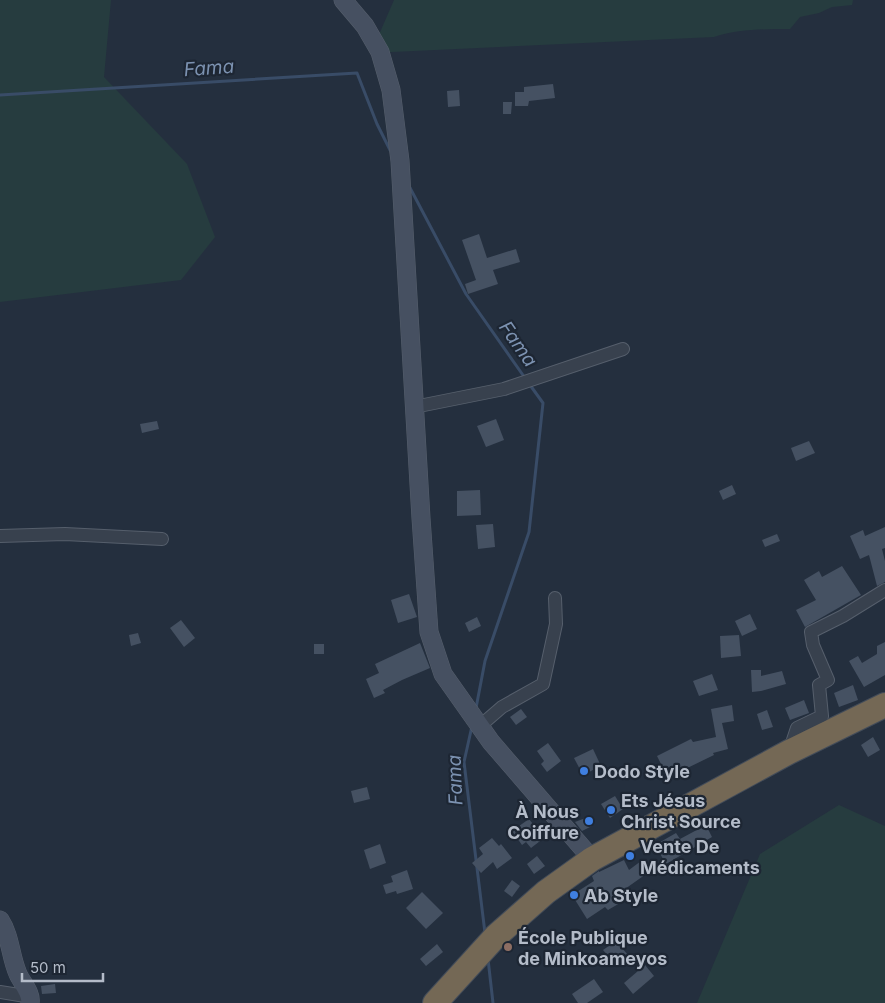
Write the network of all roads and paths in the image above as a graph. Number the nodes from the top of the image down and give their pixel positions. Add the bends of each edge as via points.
1 (343, 0) edge
2 (623, 349) dead end
3 (414, 407) junction
4 (0, 536) edge
5 (162, 539) dead end
6 (885, 590) edge
7 (555, 598) dead end
8 (885, 705) edge
9 (480, 726) junction
10 (790, 752) junction
11 (592, 859) junction
12 (0, 920) edge
13 (0, 992) edge
14 (31, 1000) edge
15 (435, 1003) edge

1 - 3 street via 365,26 380,52 391,90 403,195
2 - 3 street via 504,389
3 - 9 street via 429,632 443,674
4 - 5 street via 65,534
6 - 10 street via 811,632 828,680 819,686 822,716 797,728
7 - 9 street via 556,624 543,684 502,707
8 - 10 highway
9 - 11 street
10 - 11 highway
11 - 15 highway via 546,892 496,936
12 - 14 street via 6,930 17,972
13 - 14 street

